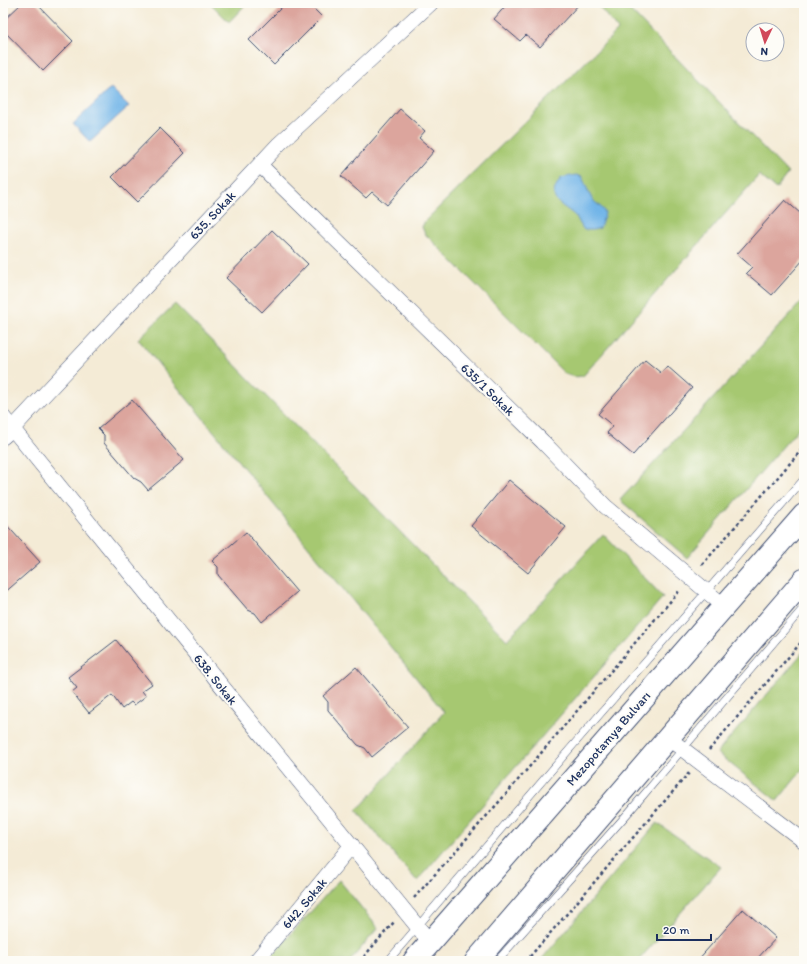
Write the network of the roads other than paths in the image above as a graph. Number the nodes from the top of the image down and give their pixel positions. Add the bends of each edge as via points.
1 (431, 3) edge
2 (260, 165) junction
3 (6, 428) edge
4 (804, 479) edge
5 (804, 515) edge
6 (804, 580) edge
7 (707, 591) junction
8 (724, 606) junction
9 (804, 607) edge
10 (675, 744) junction
11 (804, 841) edge
12 (352, 845) junction
13 (424, 934) junction
14 (256, 961) edge
15 (388, 961) edge
16 (414, 961) edge
17 (476, 961) edge
18 (497, 961) edge

1 - 2 street, 635. Sokak via 279,144
2 - 3 street, 635. Sokak
2 - 7 street, 635/1 Sokak via 605,506
3 - 12 street, 638. Sokak
4 - 7 lane
5 - 8 main road, Mezopotamya Bulvarı
6 - 10 main road
7 - 8 street, 635/1 Sokak
7 - 13 lane via 562,758
8 - 13 main road, Mezopotamya Bulvarı
9 - 10 lane
10 - 11 street
10 - 17 main road
10 - 18 lane
12 - 13 street, 638. Sokak
12 - 14 street, 642. Sokak
13 - 15 lane
13 - 16 main road, Mezopotamya Bulvarı

